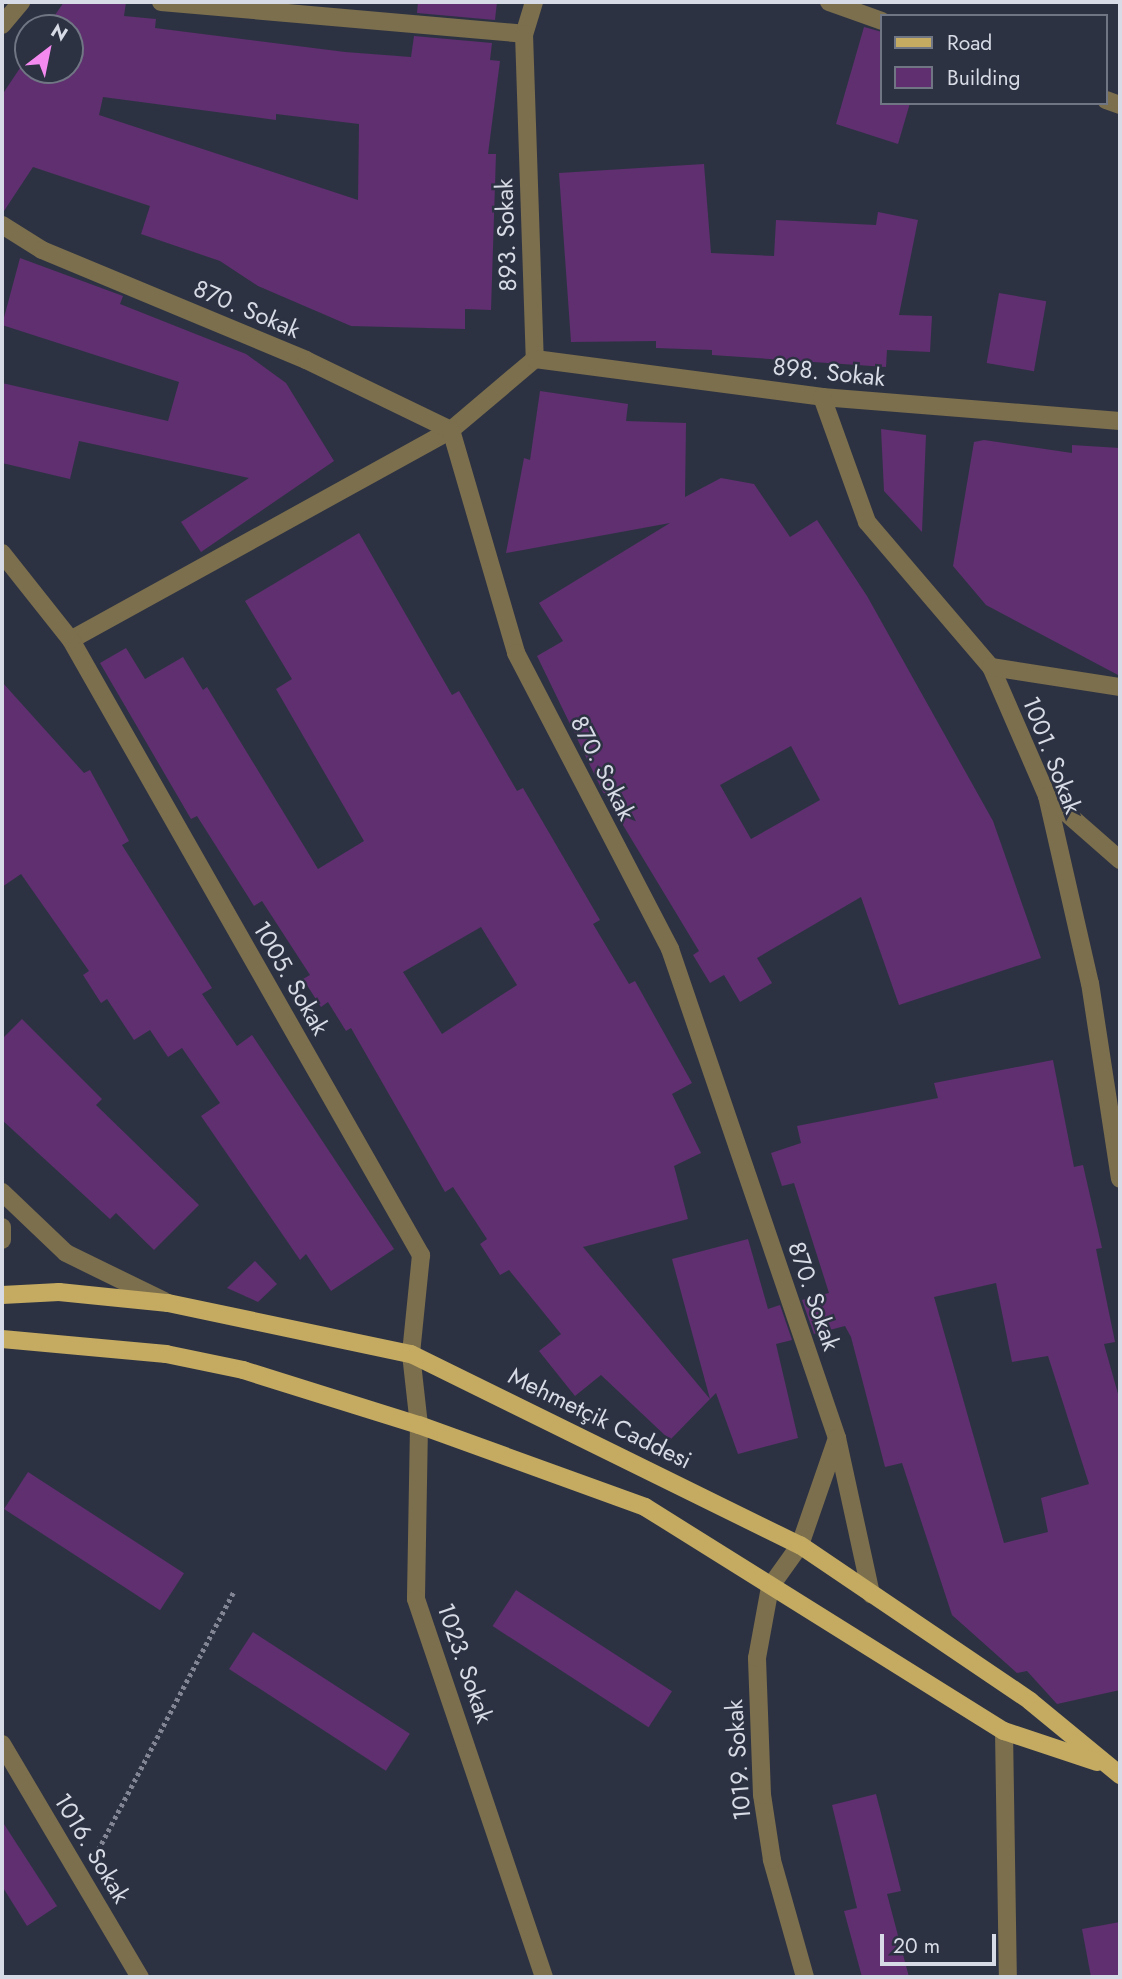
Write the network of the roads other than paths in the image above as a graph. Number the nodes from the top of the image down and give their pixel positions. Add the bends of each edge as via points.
1 (21, 2) edge
2 (161, 2) edge
3 (534, 2) edge
4 (829, 2) edge
5 (880, 20) edge
6 (2, 25) edge
7 (524, 34) junction
8 (2, 225) edge
9 (535, 359) junction
10 (822, 397) junction
11 (1120, 421) edge
12 (451, 430) junction
13 (2, 553) edge
14 (71, 639) junction
15 (991, 667) junction
16 (1120, 687) edge
17 (1047, 796) junction
18 (1120, 860) edge
19 (1120, 1179) edge
20 (2, 1192) edge
21 (2, 1227) edge
22 (2, 1240) edge
23 (2, 1295) edge
24 (168, 1303) junction
25 (2, 1339) edge
26 (411, 1354) junction
27 (419, 1425) junction
28 (836, 1438) junction
29 (800, 1545) junction
30 (770, 1587) junction
31 (871, 1594) junction
32 (1004, 1731) junction
33 (2, 1744) edge
34 (1113, 1770) edge
35 (140, 1977) edge
36 (544, 1977) edge
37 (805, 1977) edge
38 (1008, 1977) edge

1 - 6 street
2 - 7 street
3 - 7 street, 893. Sokak
4 - 5 street
7 - 9 street, 893. Sokak
8 - 12 street, 870. Sokak via 41,250 306,360
9 - 10 street, 898. Sokak
9 - 12 street
10 - 11 street, 898. Sokak
10 - 15 street, 1001. Sokak via 867,522
12 - 14 street
12 - 28 street, 870. Sokak via 516,653 670,949
13 - 14 street, 1005. Sokak
14 - 26 street, 1005. Sokak via 421,1255
15 - 16 street
15 - 17 street, 1001. Sokak
17 - 18 street
17 - 19 street, 1001. Sokak via 1090,983
20 - 24 street via 66,1254
21 - 22 street
23 - 24 main road, Mehmetçik Caddesi via 59,1292
24 - 26 main road, Mehmetçik Caddesi
25 - 27 main road, Mehmetçik Caddesi via 166,1354 243,1370
26 - 27 street, 1023. Sokak
26 - 29 main road, Mehmetçik Caddesi
27 - 30 main road, Mehmetçik Caddesi via 645,1507
27 - 36 street, 1023. Sokak via 416,1599
28 - 29 street, 1019. Sokak
28 - 31 street, 870. Sokak
29 - 30 street, 1019. Sokak
29 - 31 main road, Mehmetçik Caddesi
30 - 32 main road, Mehmetçik Caddesi
30 - 37 street, 1019. Sokak via 757,1658 762,1796 772,1860
31 - 34 main road, Mehmetçik Caddesi via 1030,1701
32 - 34 main road, Mehmetçik Caddesi
32 - 38 street
33 - 35 street, 1016. Sokak

